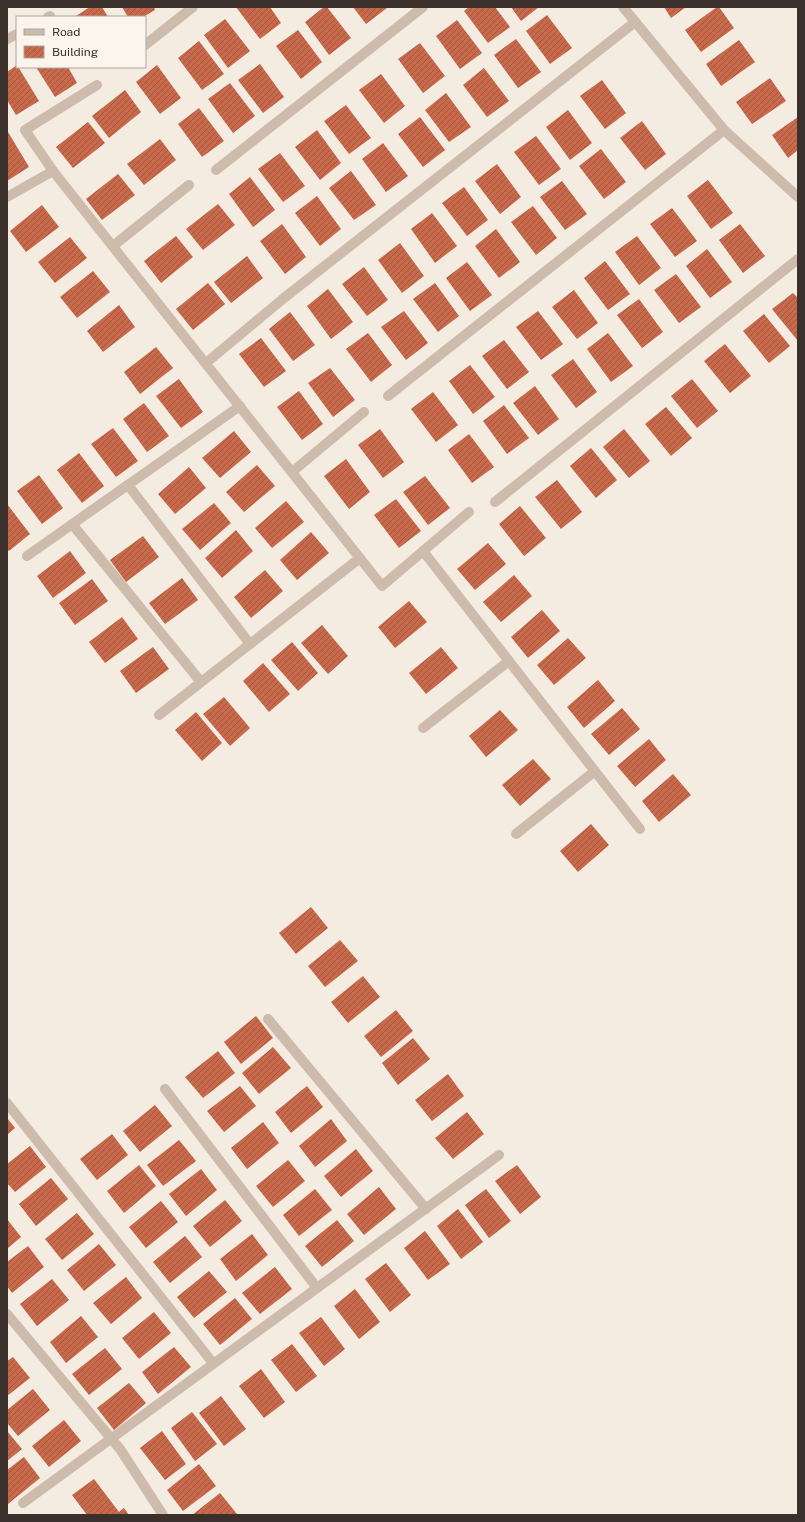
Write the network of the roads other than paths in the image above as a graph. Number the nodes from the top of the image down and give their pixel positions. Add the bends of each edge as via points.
1 (193, 7) edge
2 (423, 7) edge
3 (623, 7) edge
4 (635, 22) junction
5 (16, 34) edge
6 (7, 39) edge
7 (146, 44) edge
8 (97, 85) dead end
9 (724, 130) junction
10 (216, 170) dead end
11 (53, 171) junction
12 (189, 185) dead end
13 (7, 197) edge
14 (798, 197) edge
15 (113, 246) junction
16 (798, 260) edge
17 (206, 363) junction
18 (388, 396) dead end
19 (240, 406) junction
20 (364, 412) dead end
21 (292, 472) junction
22 (128, 485) junction
23 (496, 502) dead end
24 (469, 512) dead end
25 (72, 524) junction
26 (423, 551) junction
27 (27, 556) dead end
28 (360, 558) junction
29 (250, 644) junction
30 (509, 661) junction
31 (200, 682) junction
32 (159, 715) dead end
33 (423, 728) dead end
34 (595, 771) junction
35 (640, 829) dead end
36 (516, 834) dead end
37 (268, 1019) dead end
38 (165, 1089) dead end
39 (7, 1103) edge
40 (498, 1155) dead end
41 (426, 1209) junction
42 (317, 1288) junction
43 (7, 1314) edge
44 (213, 1363) junction
45 (111, 1438) junction
46 (23, 1503) dead end
47 (163, 1515) edge

1 - 7 street
2 - 10 street
3 - 4 street
4 - 9 street
4 - 17 street via 284,298
5 - 6 street
8 - 11 street via 25,130
9 - 14 street
9 - 18 street
11 - 13 street
11 - 15 street
12 - 15 street
15 - 17 street
16 - 23 street
17 - 19 street
19 - 21 street
19 - 22 street
20 - 21 street
21 - 28 street
22 - 25 street
22 - 29 street
24 - 26 street
25 - 27 street
25 - 31 street
26 - 28 street via 382,586
26 - 30 street
28 - 29 street
29 - 31 street
30 - 33 street
30 - 34 street
31 - 32 street
34 - 35 street
34 - 36 street
37 - 41 street
38 - 42 street
39 - 44 street
40 - 41 street
41 - 42 street
42 - 44 street
43 - 45 street
44 - 45 street
45 - 46 street
45 - 47 street

